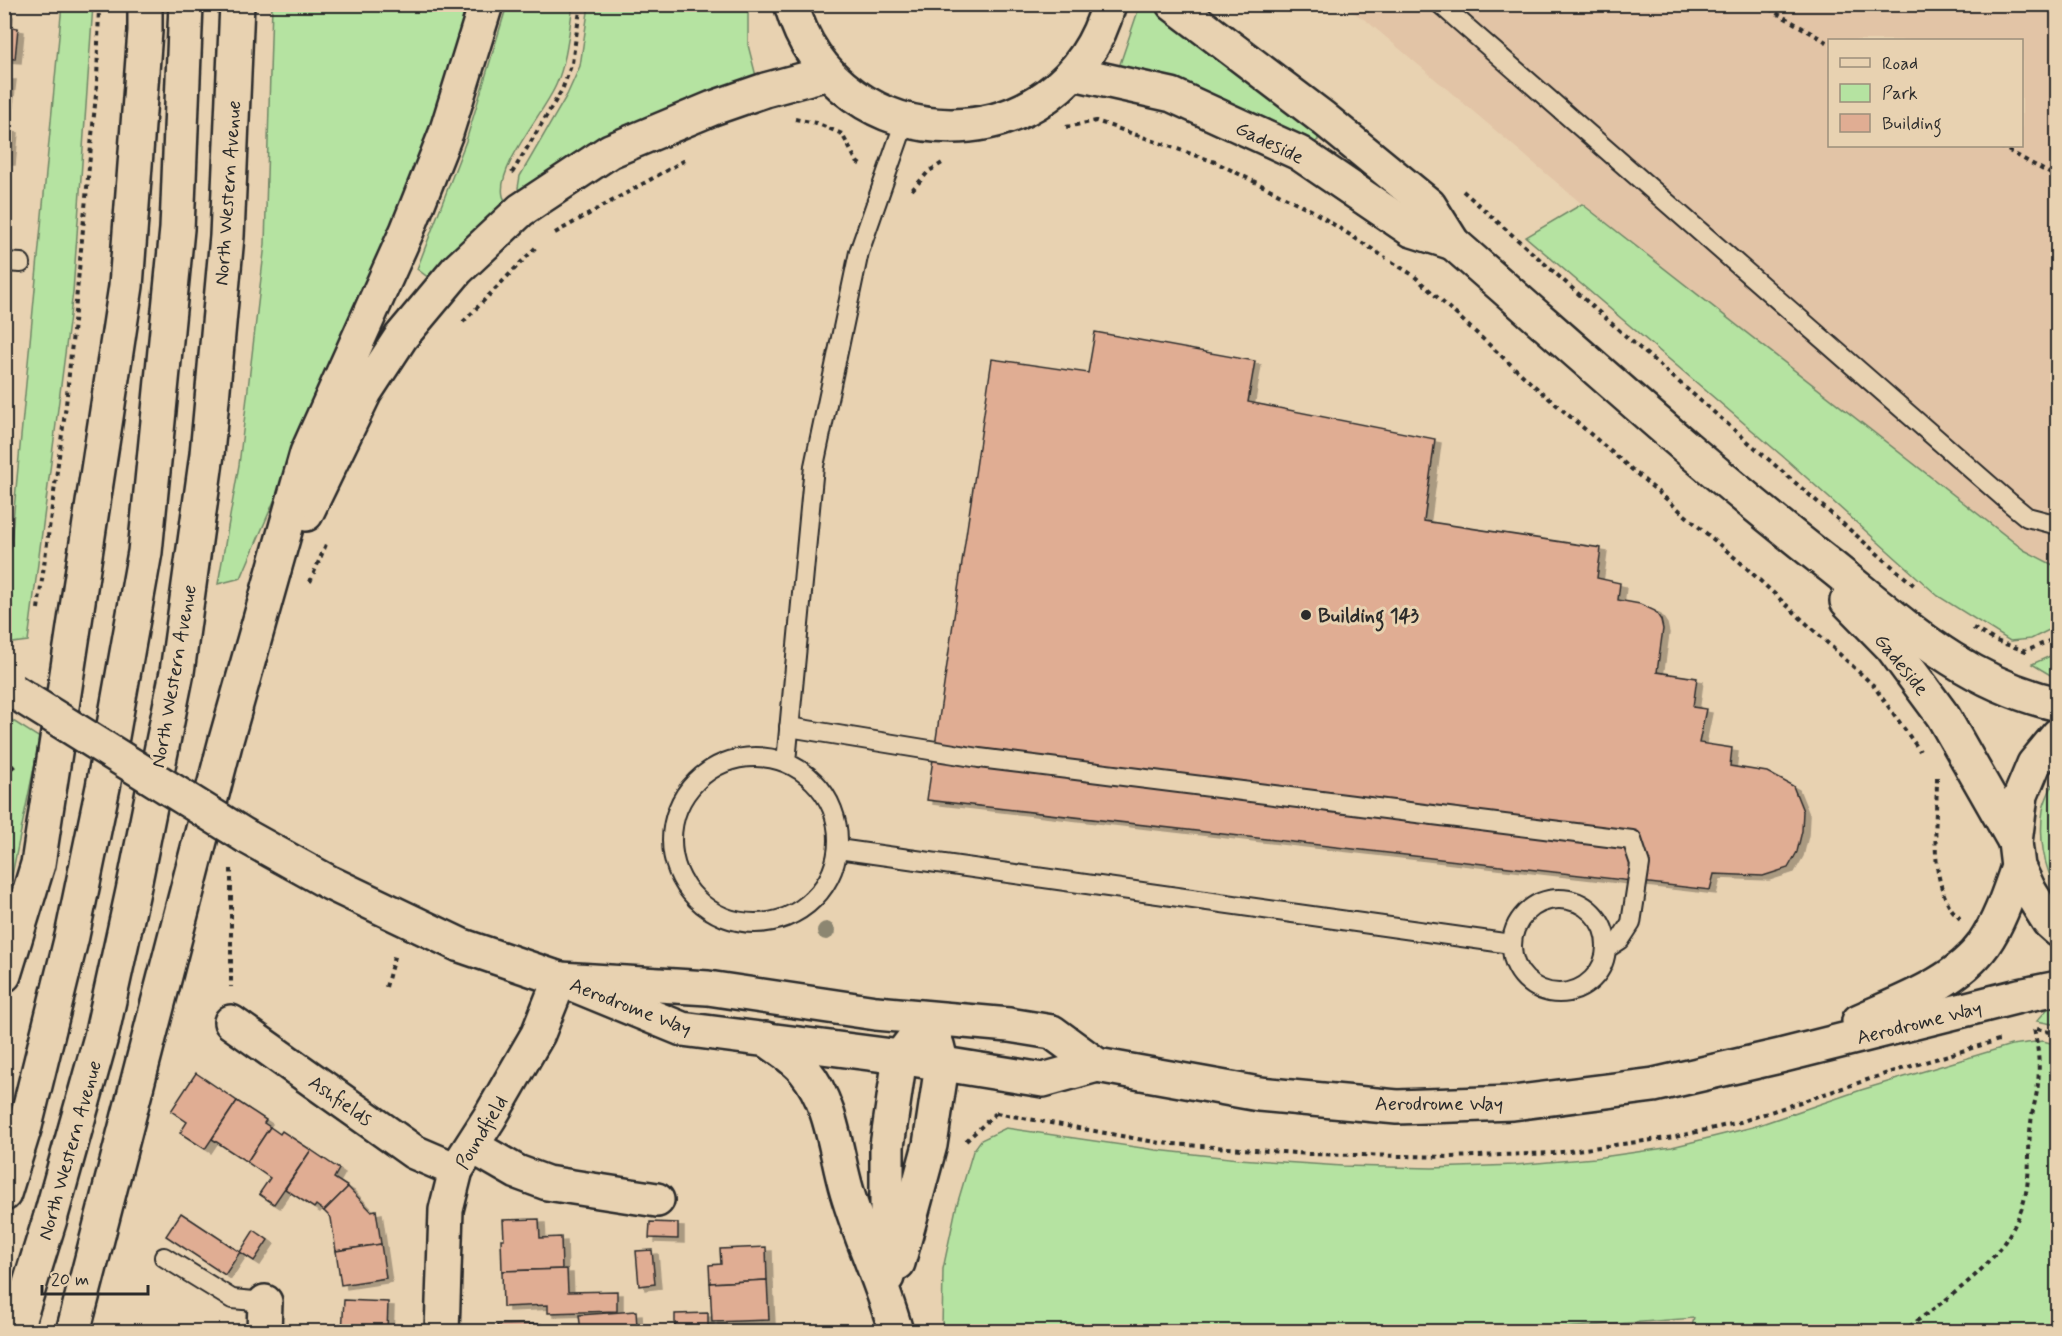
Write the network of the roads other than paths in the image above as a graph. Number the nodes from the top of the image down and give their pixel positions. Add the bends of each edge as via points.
1 (145, 4) edge
2 (186, 4) edge
3 (237, 4) edge
4 (486, 4) edge
5 (791, 4) edge
6 (1109, 4) edge
7 (1173, 4) edge
8 (1440, 4) edge
9 (828, 73) junction
10 (1073, 73) junction
11 (905, 121) junction
12 (1453, 243) junction
13 (1759, 510) junction
14 (2058, 525) edge
15 (267, 594) junction
16 (9, 688) edge
17 (2058, 704) edge
18 (789, 727) junction
19 (2058, 735) edge
20 (786, 762) junction
21 (838, 849) junction
22 (2016, 854) junction
23 (2058, 930) edge
24 (1511, 944) junction
25 (1606, 949) junction
26 (4, 975) edge
27 (560, 979) junction
28 (2058, 988) edge
29 (930, 1018) junction
30 (231, 1022) road end
31 (766, 1039) junction
32 (1780, 1056) junction
33 (900, 1058) junction
34 (942, 1065) junction
35 (1097, 1065) junction
36 (464, 1158) junction
37 (4, 1194) edge
38 (657, 1200) dead end
39 (164, 1257) dead end
40 (887, 1300) junction
41 (265, 1317) edge
42 (15, 1332) edge
43 (73, 1332) edge
44 (441, 1332) edge
45 (896, 1332) edge

1 - 26 main road via 126,286 38,864
2 - 37 main road via 177,229 145,552 72,936
3 - 42 main road, North Western Avenue via 227,236 207,454 177,672 101,1037
4 - 15 main road via 446,133 407,231 307,453
5 - 9 main road via 810,49
6 - 10 main road via 1091,49
7 - 12 main road, Gadeside via 1429,205
8 - 14 lane via 2010,503 2027,517
9 - 11 main road via 851,94
9 - 15 main road via 713,108 610,150 521,210 457,270 401,337 365,392
10 - 11 main road via 1024,110 996,121 966,127 935,127
10 - 12 main road, Gadeside via 1172,95 1299,153 1412,230
11 - 18 lane via 859,252 814,466
12 - 13 main road, Gadeside
13 - 17 main road, Gadeside via 1943,655 2000,687
13 - 22 main road, Gadeside via 1892,647 1922,686 1943,716
15 - 43 main road
16 - 27 main road, bridge via 239,851 330,883 460,945
18 - 20 lane
18 - 25 lane via 979,758 1632,840 1640,864 1631,923 1620,940
19 - 22 main road, Aerodrome Way via 2034,764 2021,795
20 - 21 lane via 805,773 832,807
20 - 21 lane via 743,757 722,763 688,790 678,809 673,852 690,891 724,917 767,922 807,905 822,889
21 - 24 lane
22 - 23 main road, Gadeside via 2030,892
22 - 32 main road, Aerodrome Way via 2002,909 1984,944 1962,967 1930,989
24 - 25 lane via 1513,960 1521,975 1548,993 1580,989 1593,979
24 - 25 lane via 1524,914 1537,904 1561,899 1584,907 1597,918
27 - 29 main road, Aerodrome Way via 708,988
27 - 31 main road, Aerodrome Way via 682,1029
27 - 36 main road, Poundfield via 538,1034
28 - 32 main road, Aerodrome Way
29 - 33 main road
29 - 34 main road
29 - 35 main road, Aerodrome Way via 1052,1032
30 - 36 main road, Ashfields via 414,1152
31 - 33 main road, Aerodrome Way
31 - 40 main road via 805,1071 820,1095 847,1192
32 - 35 main road, Aerodrome Way via 1654,1085 1513,1103 1397,1107 1259,1094
33 - 34 main road, Aerodrome Way
33 - 40 main road via 887,1146
34 - 35 main road, Aerodrome Way via 1043,1080
34 - 40 main road via 926,1162
36 - 38 main road, Ashfields via 547,1183
36 - 44 main road, Poundfield via 446,1210
39 - 41 lane
40 - 45 main road

